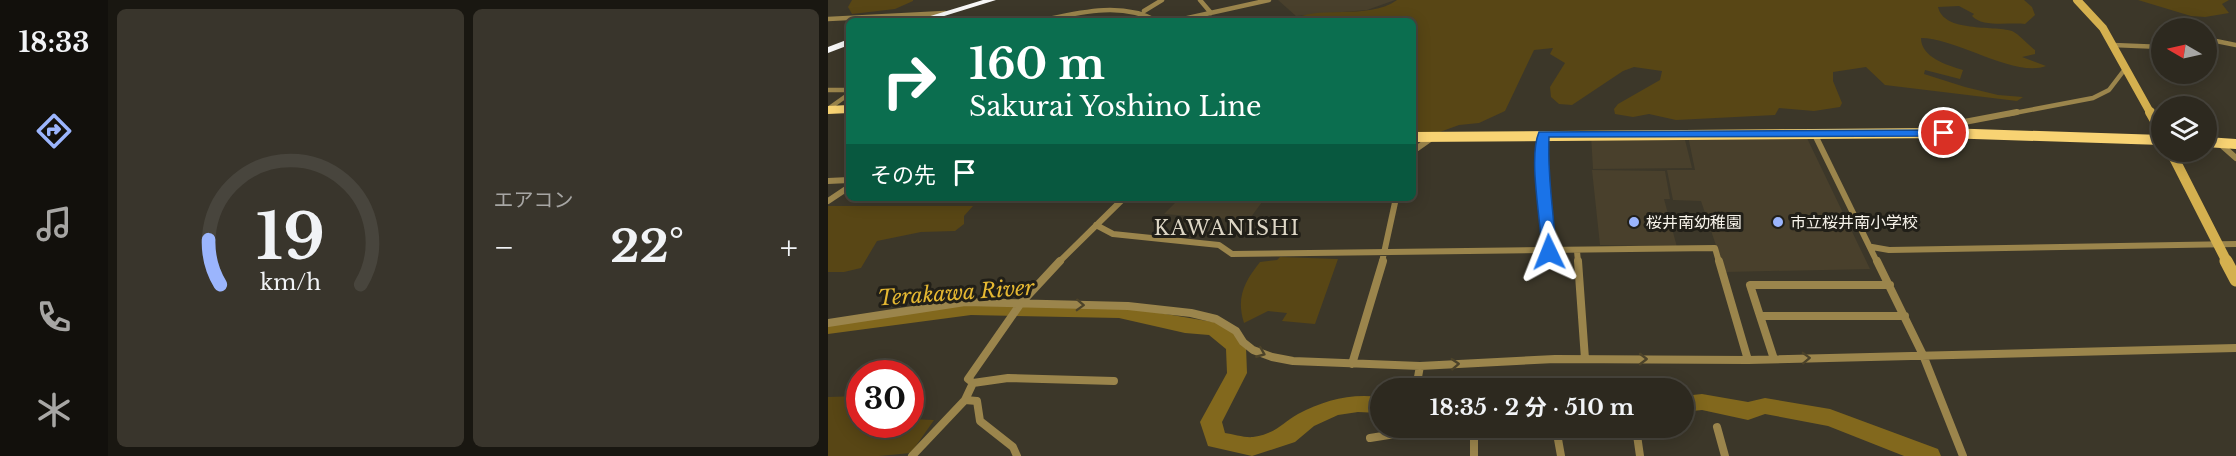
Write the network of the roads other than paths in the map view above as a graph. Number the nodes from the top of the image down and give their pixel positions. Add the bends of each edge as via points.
1 (992, 0) edge
2 (1162, 0) edge
3 (1200, 0) edge
4 (1269, 0) edge
5 (2077, 0) edge
6 (1144, 11) junction
7 (945, 13) junction
8 (1211, 13) junction
9 (846, 18) edge
10 (848, 18) edge
11 (928, 18) edge
12 (1053, 18) edge
13 (1153, 18) edge
14 (1188, 18) edge
15 (828, 19) edge
16 (2217, 41) edge
17 (846, 43) edge
18 (2113, 45) junction
19 (2236, 45) edge
20 (2151, 47) edge
21 (828, 50) edge
22 (2125, 69) junction
23 (828, 90) edge
24 (846, 92) edge
25 (846, 95) edge
26 (846, 109) edge
27 (828, 110) edge
28 (2151, 114) edge
29 (1544, 134) junction
30 (1926, 134) junction
31 (1438, 135) junction
32 (1815, 135) junction
33 (1416, 137) edge
34 (2151, 140) edge
35 (2219, 143) joint
36 (2236, 144) edge
37 (1416, 149) edge
38 (2236, 158) edge
39 (2176, 162) edge
40 (846, 180) edge
41 (828, 181) edge
42 (846, 188) edge
43 (828, 201) edge
44 (1121, 201) edge
45 (1395, 201) edge
46 (1096, 225) junction
47 (2217, 244) junction
48 (2236, 244) edge
49 (1872, 247) junction
50 (1577, 251) junction
51 (1549, 252) junction
52 (1385, 253) junction
53 (2236, 280) edge
54 (1890, 285) junction
55 (1020, 305) junction
56 (1760, 316) junction
57 (1905, 316) junction
58 (828, 323) edge
59 (2236, 348) edge
60 (1923, 355) junction
61 (1585, 359) junction
62 (1774, 359) junction
63 (1748, 360) junction
64 (1352, 364) junction
65 (1420, 366) junction
66 (1417, 378) edge
67 (1114, 381) dead end
68 (973, 383) junction
69 (965, 400) junction
70 (1717, 427) dead end
71 (1474, 438) edge
72 (1558, 438) edge
73 (1637, 438) edge
74 (912, 456) edge
75 (1017, 456) edge
76 (1474, 456) edge
77 (1561, 456) edge
78 (1640, 456) edge
79 (1725, 456) edge
80 (1963, 456) edge

1 - 7 highway
2 - 6 street
3 - 8 street
4 - 8 street
5 - 18 street
6 - 12 street via 1092,10
6 - 13 street
7 - 10 street
7 - 11 highway
8 - 14 street
9 - 15 street
16 - 19 street
17 - 21 highway
18 - 20 street
18 - 22 street
22 - 28 street
22 - 30 street via 2109,90 2093,98 1959,123
23 - 24 street
25 - 27 street
26 - 27 main road
29 - 31 main road
29 - 32 main road
29 - 51 street via 1541,172
30 - 32 main road
30 - 34 main road
31 - 33 main road
31 - 37 street
32 - 49 street
35 - 36 main road
35 - 38 street
39 - 47 street
40 - 41 street
42 - 43 street
44 - 46 street
45 - 52 street
46 - 52 street via 1113,234 1219,245 1232,254
46 - 55 street
47 - 48 street
47 - 49 street via 1889,250
47 - 53 street
49 - 54 street
50 - 51 street
50 - 61 street
50 - 63 street via 1715,248
51 - 52 street
52 - 64 street
54 - 56 street via 1750,285
54 - 57 street
55 - 58 street via 965,302
55 -> 64 street via 1128,306 1191,313 1216,319 1236,331 1253,350 1272,357
55 - 68 street via 968,379
56 - 57 street
56 - 62 street
57 - 60 street
59 - 60 street
62 -> 60 street
60 - 80 street
61 -> 63 street
65 -> 61 street
62 - 63 street
64 - 65 street
65 - 66 street
67 - 68 street via 1008,378
68 - 69 street
69 - 74 street
69 - 75 street via 977,401 980,422 1013,447
70 - 79 street
71 - 76 street
72 - 77 street
73 - 78 street

